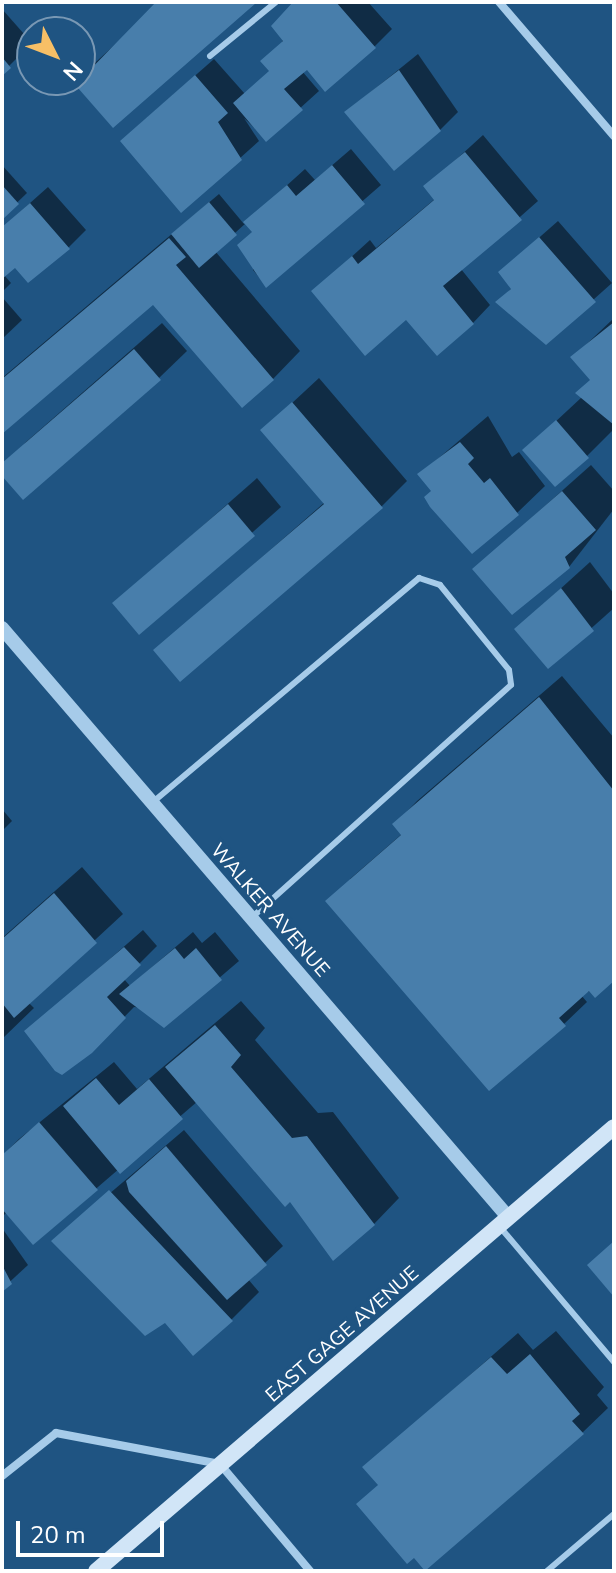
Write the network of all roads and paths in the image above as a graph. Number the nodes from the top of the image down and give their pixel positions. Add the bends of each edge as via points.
1 (276, 2) edge
2 (499, 2) edge
3 (210, 56) dead end
4 (614, 136) edge
5 (2, 628) edge
6 (152, 803) junction
7 (251, 918) junction
8 (614, 1127) edge
9 (504, 1221) junction
10 (614, 1362) edge
11 (220, 1464) junction
12 (2, 1476) edge
13 (614, 1514) edge
14 (96, 1571) edge
15 (310, 1571) edge
16 (547, 1571) edge

1 - 3 lane
2 - 4 street
5 - 6 street, WALKER AVENUE
6 - 7 street, WALKER AVENUE
6 - 7 lane via 419,578 440,585 509,670 511,685
7 - 9 street, WALKER AVENUE
8 - 9 main road, EAST GAGE AVENUE
9 - 10 lane
9 - 11 main road, EAST GAGE AVENUE
11 - 12 street via 56,1433
11 - 14 main road, EAST GAGE AVENUE
11 - 15 street
13 - 16 lane

